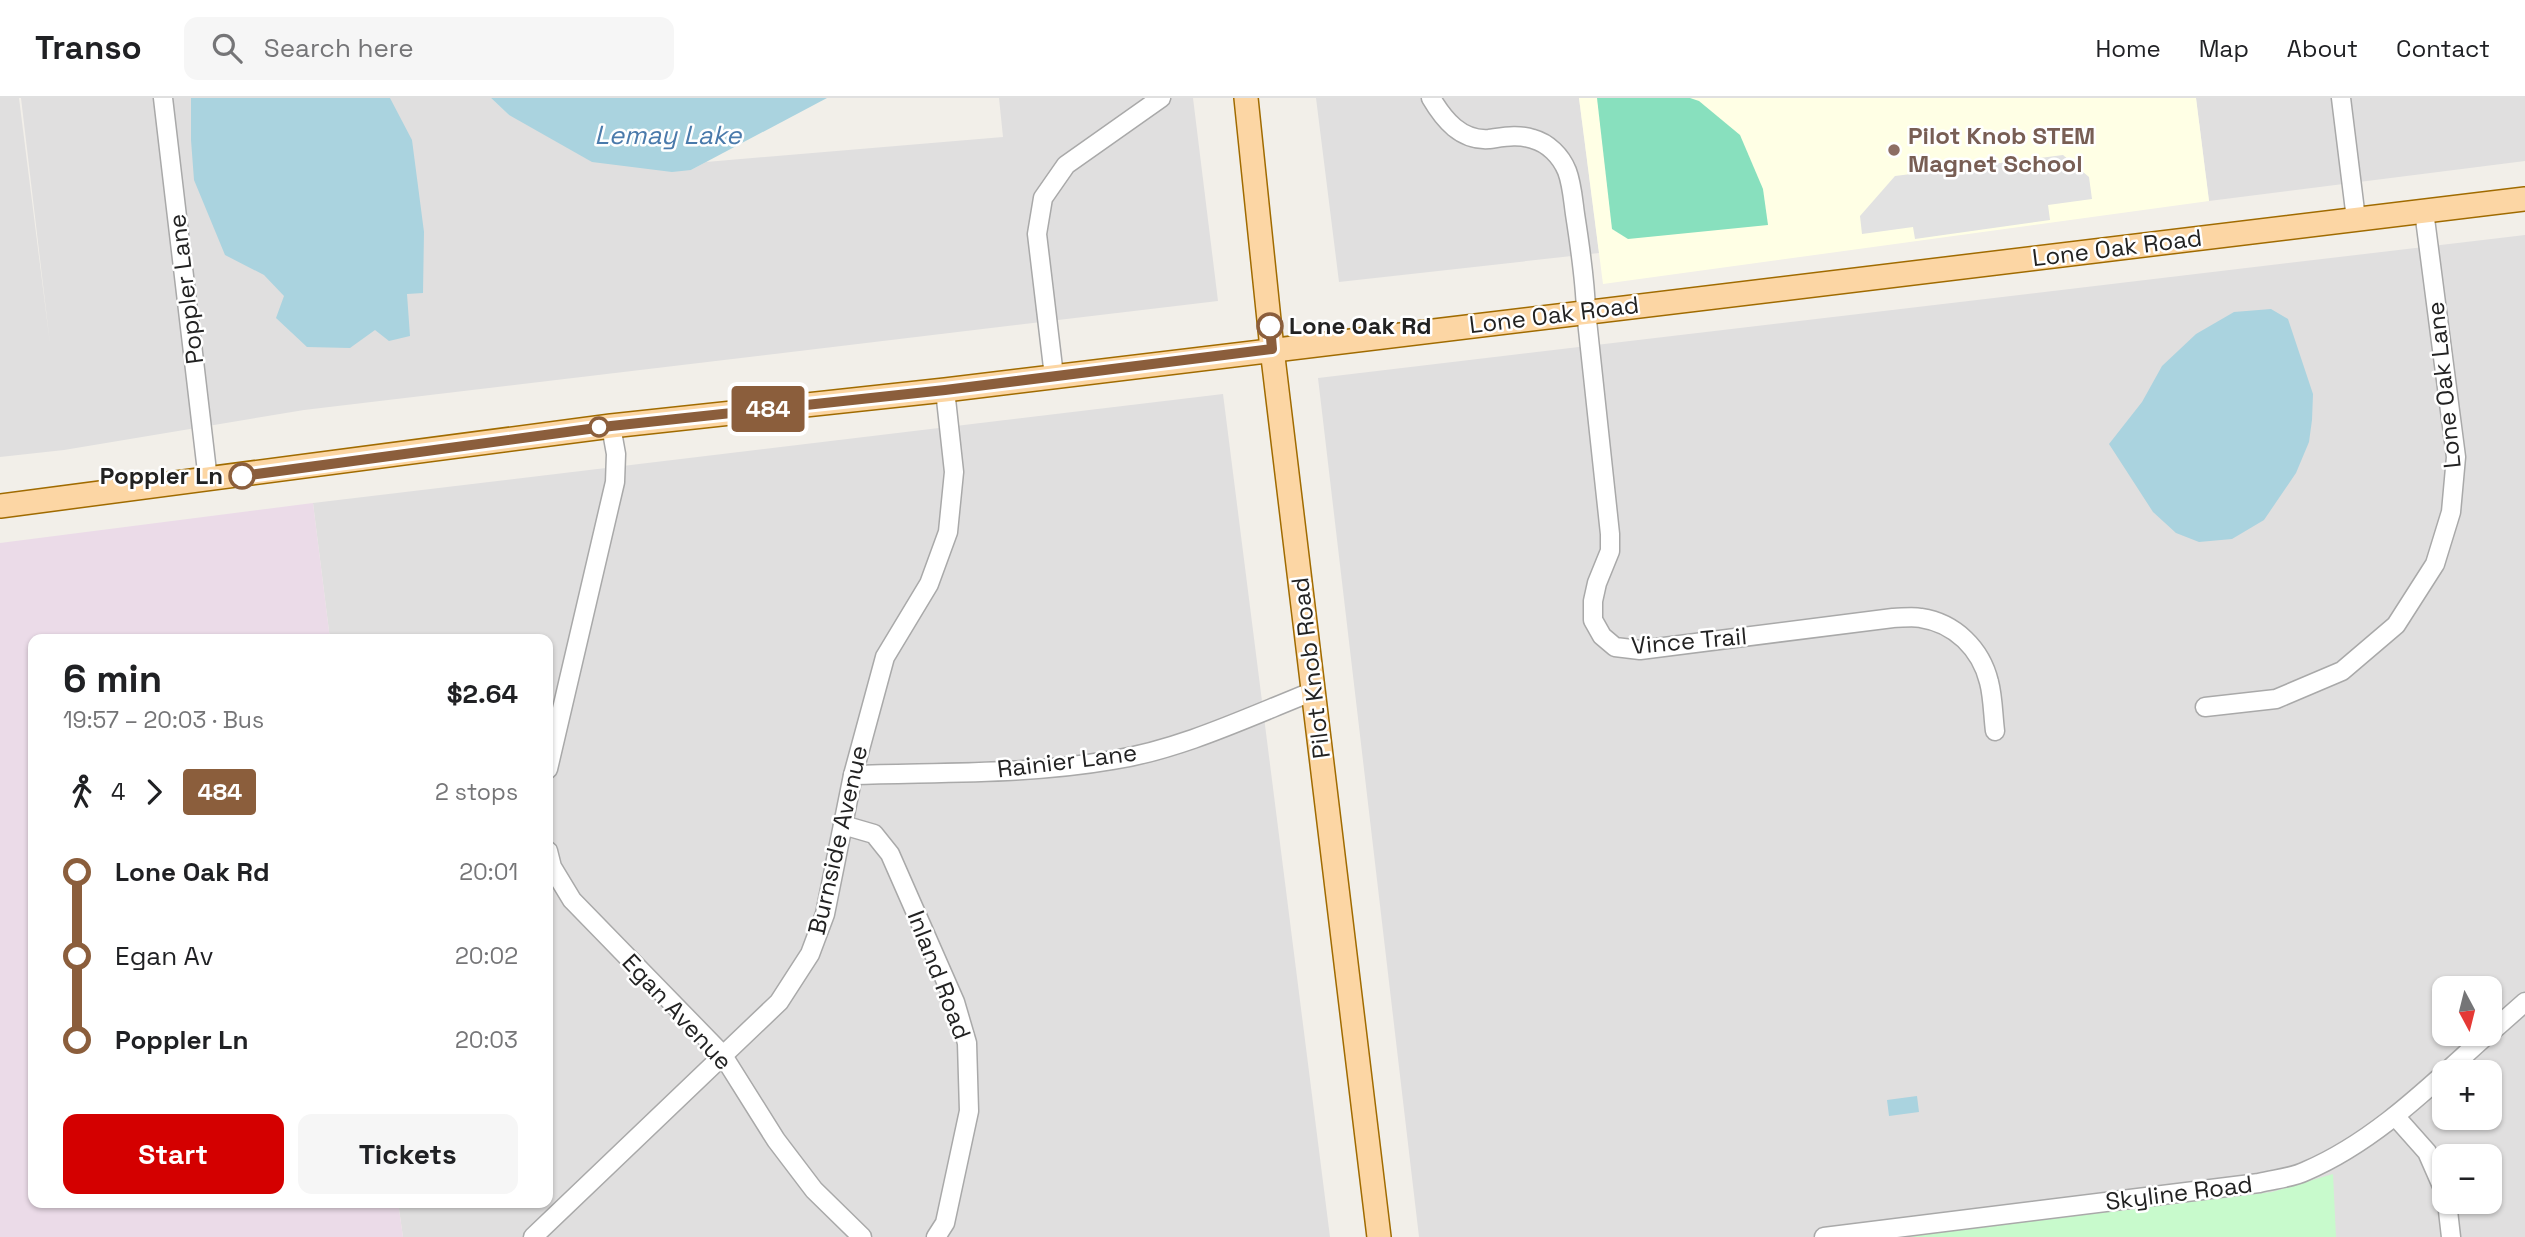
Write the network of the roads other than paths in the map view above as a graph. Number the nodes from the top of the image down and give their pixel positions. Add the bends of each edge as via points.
1 (163, 98) edge
2 (1161, 98) edge
3 (1246, 98) edge
4 (1431, 98) edge
5 (2341, 98) edge
6 (2525, 199) edge
7 (2424, 211) junction
8 (2356, 219) junction
9 (1586, 311) junction
10 (1272, 349) junction
11 (1054, 376) junction
12 (945, 390) junction
13 (611, 426) junction
14 (208, 480) junction
15 (0, 506) edge
16 (1314, 691) junction
17 (2204, 707) dead end
18 (1995, 731) dead end
19 (553, 748) edge
20 (853, 775) junction
21 (843, 825) junction
22 (553, 869) edge
23 (2525, 1002) edge
24 (2502, 1022) edge
25 (2474, 1046) edge
26 (722, 1054) junction
27 (2395, 1116) junction
28 (2432, 1163) edge
29 (2448, 1214) edge
30 (533, 1237) edge
31 (862, 1237) edge
32 (936, 1237) edge
33 (1379, 1237) edge
34 (1824, 1237) edge
35 (2451, 1237) edge

1 - 14 street, Poppler Lane
2 - 11 street via 1066,165 1043,198 1037,234
3 - 10 main road, Pilot Knob Road
4 - 9 street, Vince Trail via 1444,120 1464,134 1485,139 1532,138 1558,155 1570,183
5 - 8 street
6 - 7 main road, Lone Oak Road
7 - 8 main road, Lone Oak Road
7 - 17 street, Lone Oak Lane via 2456,457 2451,513 2435,564 2396,625 2342,671 2276,699
8 - 9 main road, Lone Oak Road
9 - 10 main road, Lone Oak Road
9 - 18 street, Vince Trail via 1610,534 1610,551 1593,601 1592,620 1602,636 1615,647 1640,650 1920,618 1946,626 1981,657
10 - 11 main road, Lone Oak Road
10 - 16 main road, Pilot Knob Road
11 - 12 main road, Lone Oak Road
12 - 13 main road, Lone Oak Road
12 - 20 street, Burnside Avenue via 954,472 948,532 929,584 885,657
13 - 14 main road, Lone Oak Road
13 - 19 street via 615,482
14 - 15 main road, Lone Oak Road
16 - 20 street, Rainier Lane via 1184,742 1115,760 1043,769
16 - 33 main road, Pilot Knob Road
20 - 21 street, Burnside Avenue
21 - 26 street, Burnside Avenue via 825,914 810,954 779,1002
21 - 32 street, Inland Road via 874,834 890,854 955,1002 967,1043 969,1111 945,1223
22 - 26 street, Egan Avenue via 572,900
23 - 24 street, Skyline Road
25 - 27 street, Skyline Road
26 - 30 street, Burnside Avenue
26 - 31 street, Egan Avenue via 814,1190
27 - 28 street
27 - 34 street, Skyline Road via 2346,1152 2304,1172 2259,1183
29 - 35 street

